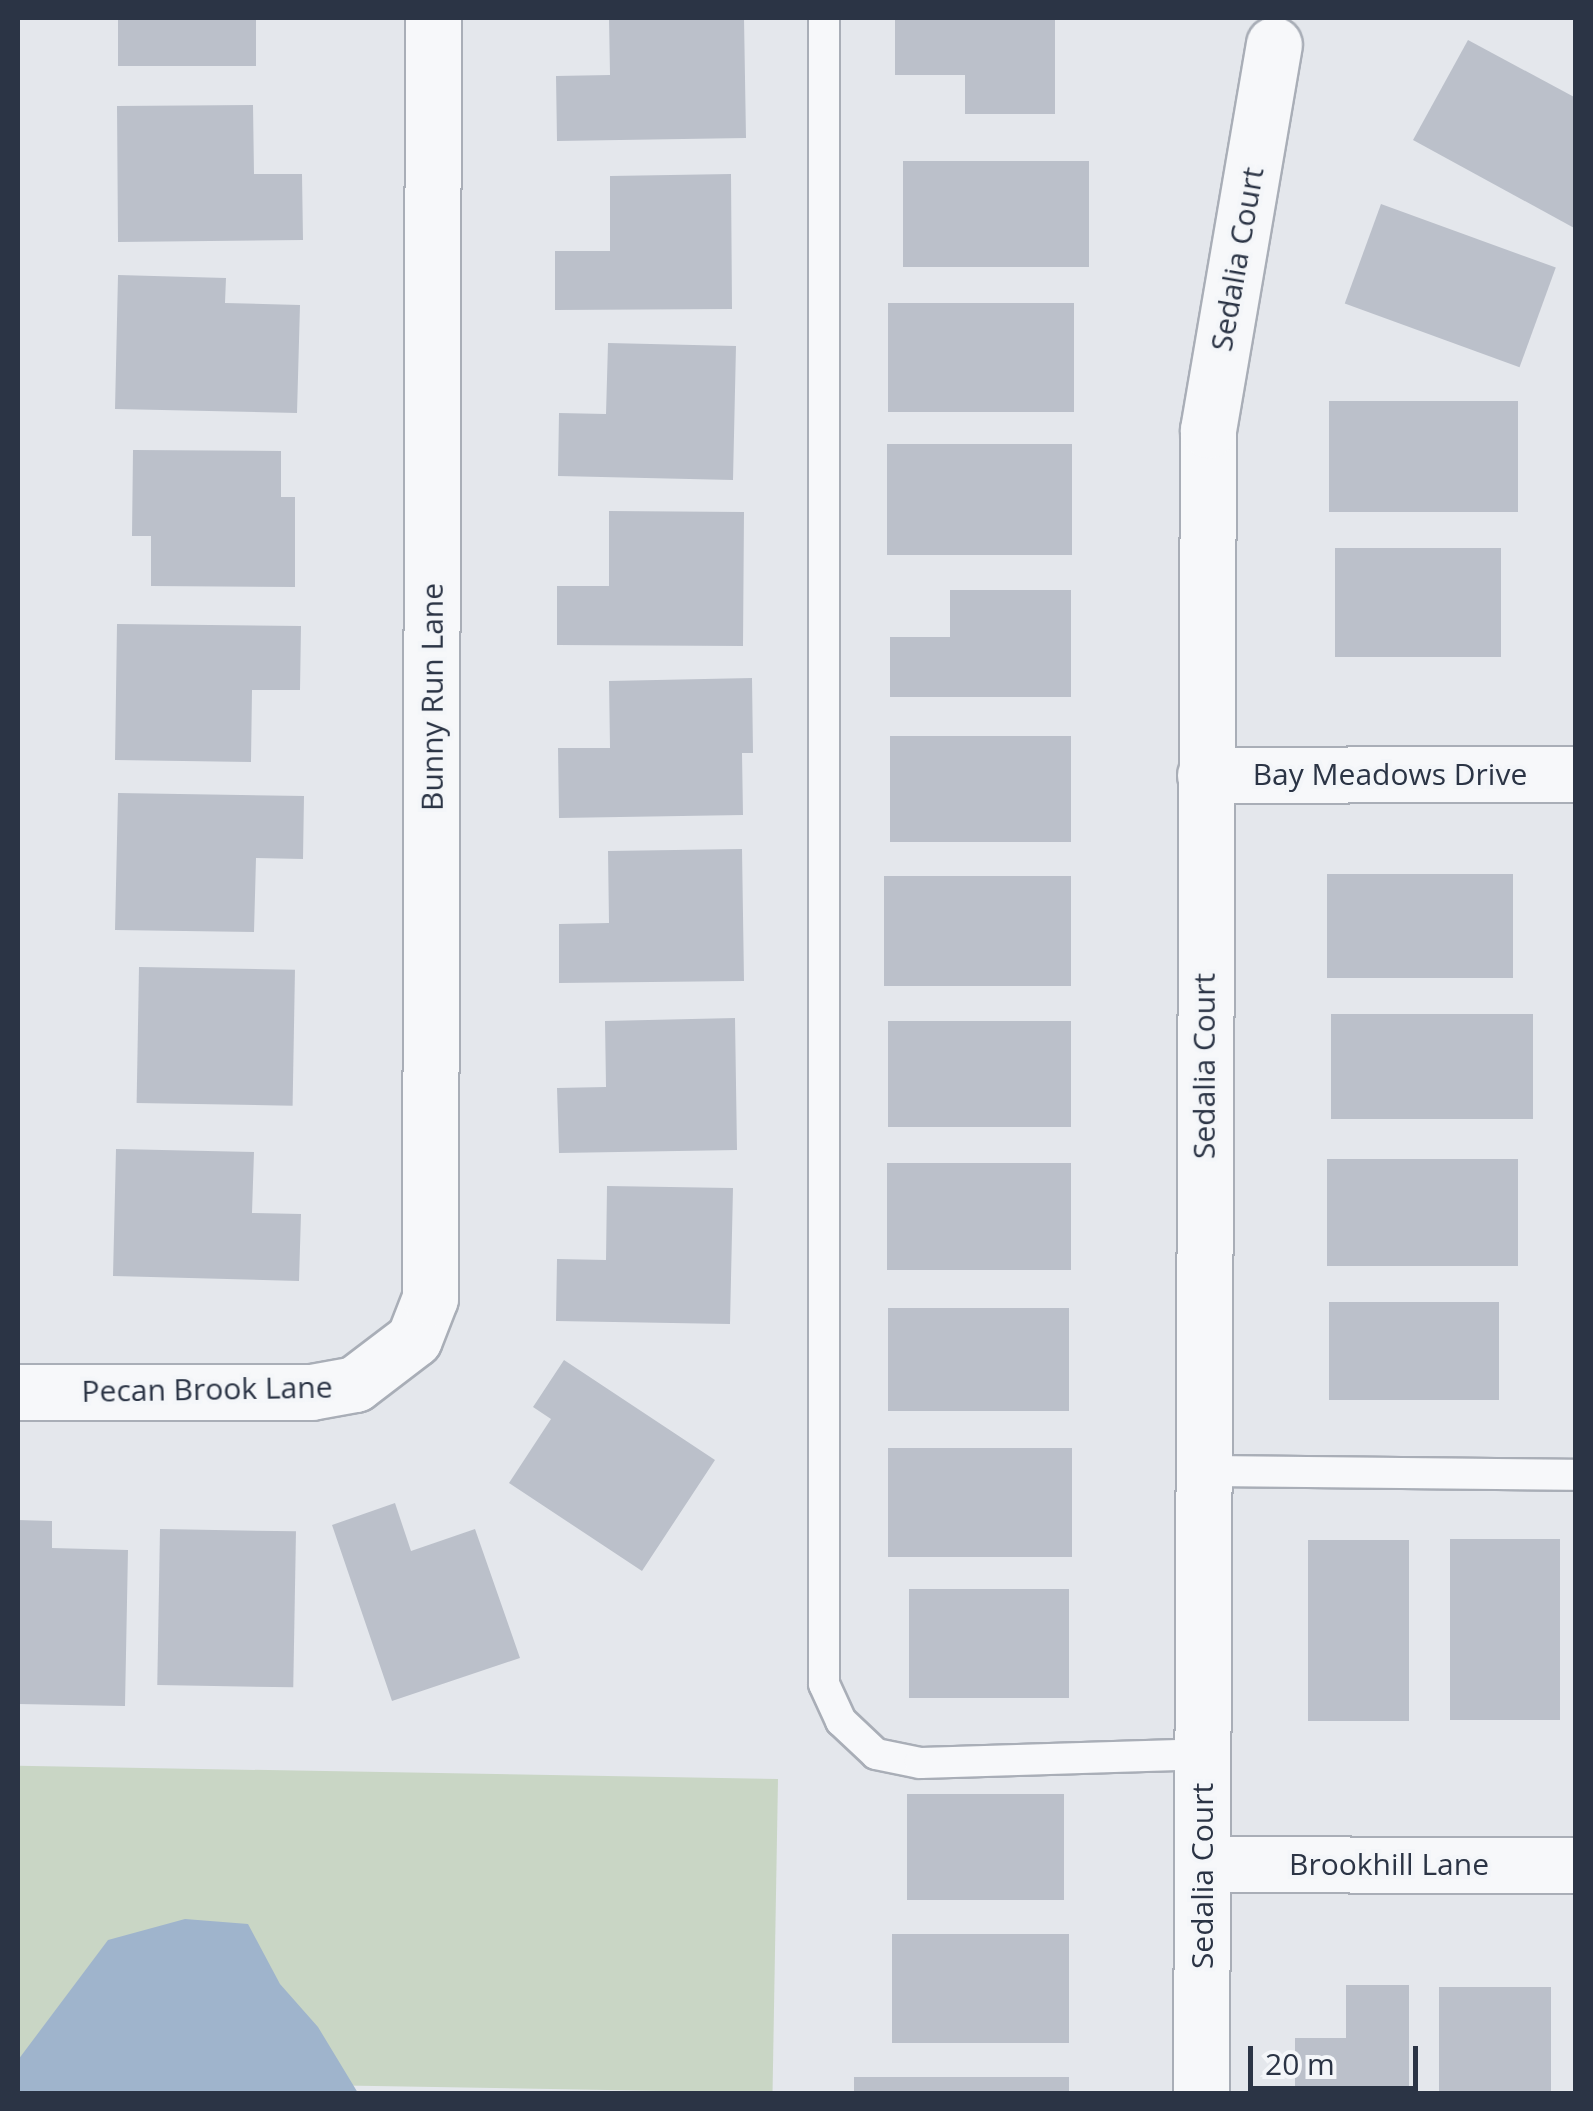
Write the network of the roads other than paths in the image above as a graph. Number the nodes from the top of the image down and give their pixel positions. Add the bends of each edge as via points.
1 (433, 18) edge
2 (824, 18) edge
3 (1275, 31) edge
4 (1206, 774) junction
5 (1576, 774) edge
6 (390, 1363) joint
7 (18, 1392) edge
8 (1202, 1472) junction
9 (1576, 1475) edge
10 (1202, 1754) junction
11 (1202, 1864) junction
12 (1576, 1865) edge
13 (1201, 2094) edge

1 - 6 street, Bunny Run Lane via 430,1298 414,1339
2 - 10 lane via 824,1684 841,1721 876,1754 920,1763
3 - 4 street, Sedalia Court via 1208,430
4 - 5 street, Bay Meadows Drive
4 - 8 street, Sedalia Court
6 - 7 street, Pecan Brook Lane via 354,1384 311,1392
8 - 9 lane
8 - 10 street, Sedalia Court
10 - 11 street, Sedalia Court
11 - 12 street, Brookhill Lane
11 - 13 street, Sedalia Court

